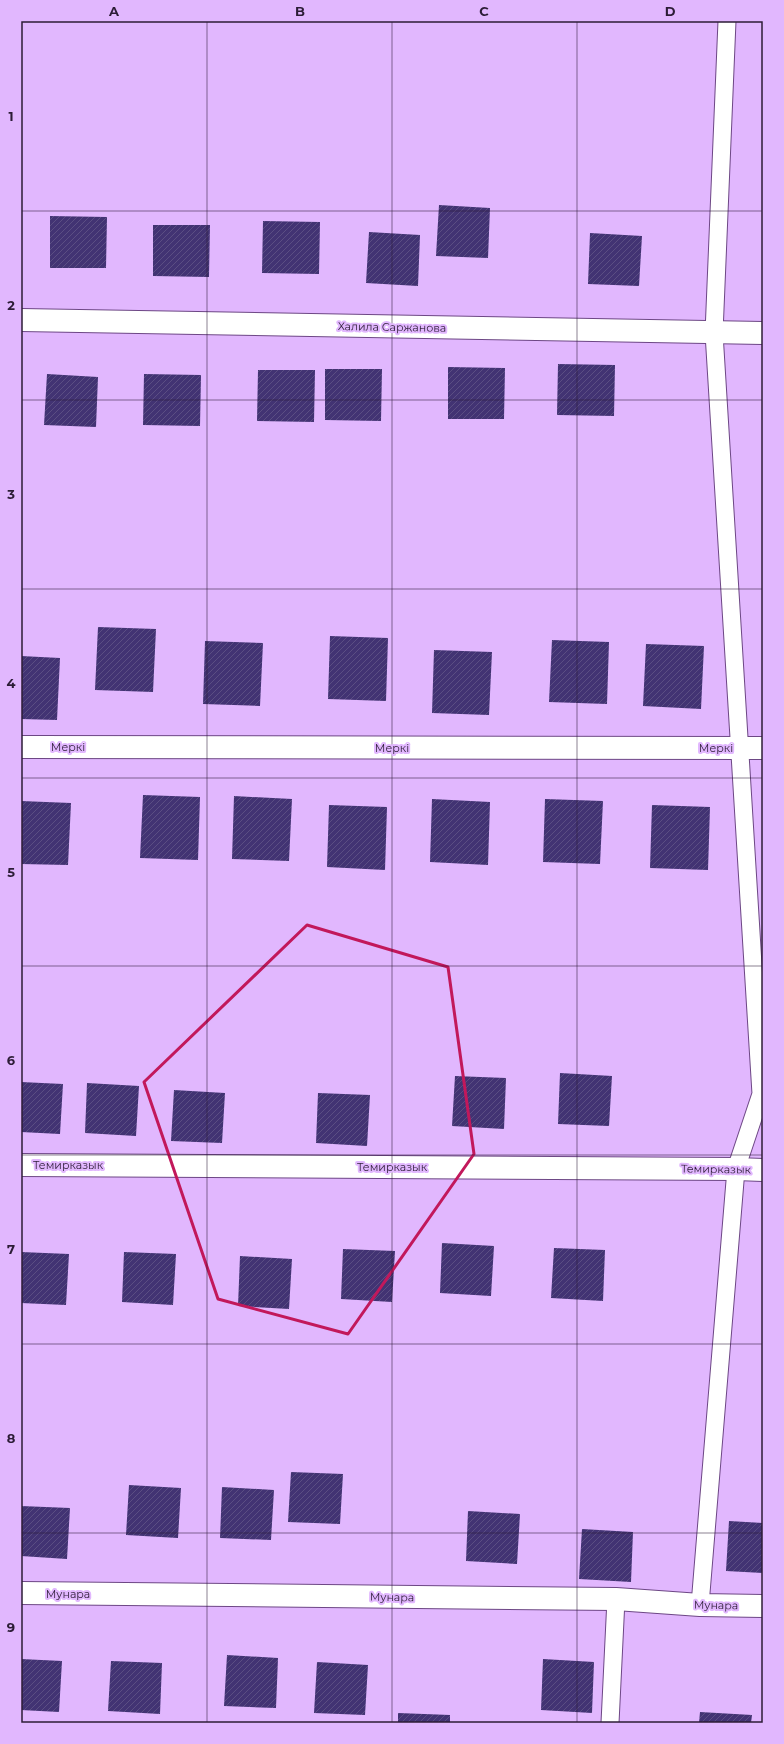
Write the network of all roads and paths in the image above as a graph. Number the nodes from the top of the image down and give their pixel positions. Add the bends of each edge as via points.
1 (727, 21) edge
2 (21, 320) edge
3 (714, 333) junction
4 (763, 333) edge
5 (21, 747) edge
6 (740, 748) junction
7 (763, 748) edge
8 (21, 1165) edge
9 (736, 1169) junction
10 (763, 1170) edge
11 (21, 1593) edge
12 (616, 1599) junction
13 (700, 1605) junction
14 (763, 1606) edge
15 (610, 1723) edge

1 - 3 lane
2 - 3 street, Халила Саржанова
3 - 4 street, Халила Саржанова
3 - 6 lane
5 - 6 street, Меркі
6 - 7 street, Меркі
6 - 9 lane via 762,1094
8 - 9 street, Темирказык
9 - 10 street, Темирказык
9 - 13 lane
11 - 12 street, Мунара
12 - 13 street, Мунара
12 - 15 lane
13 - 14 street, Мунара

